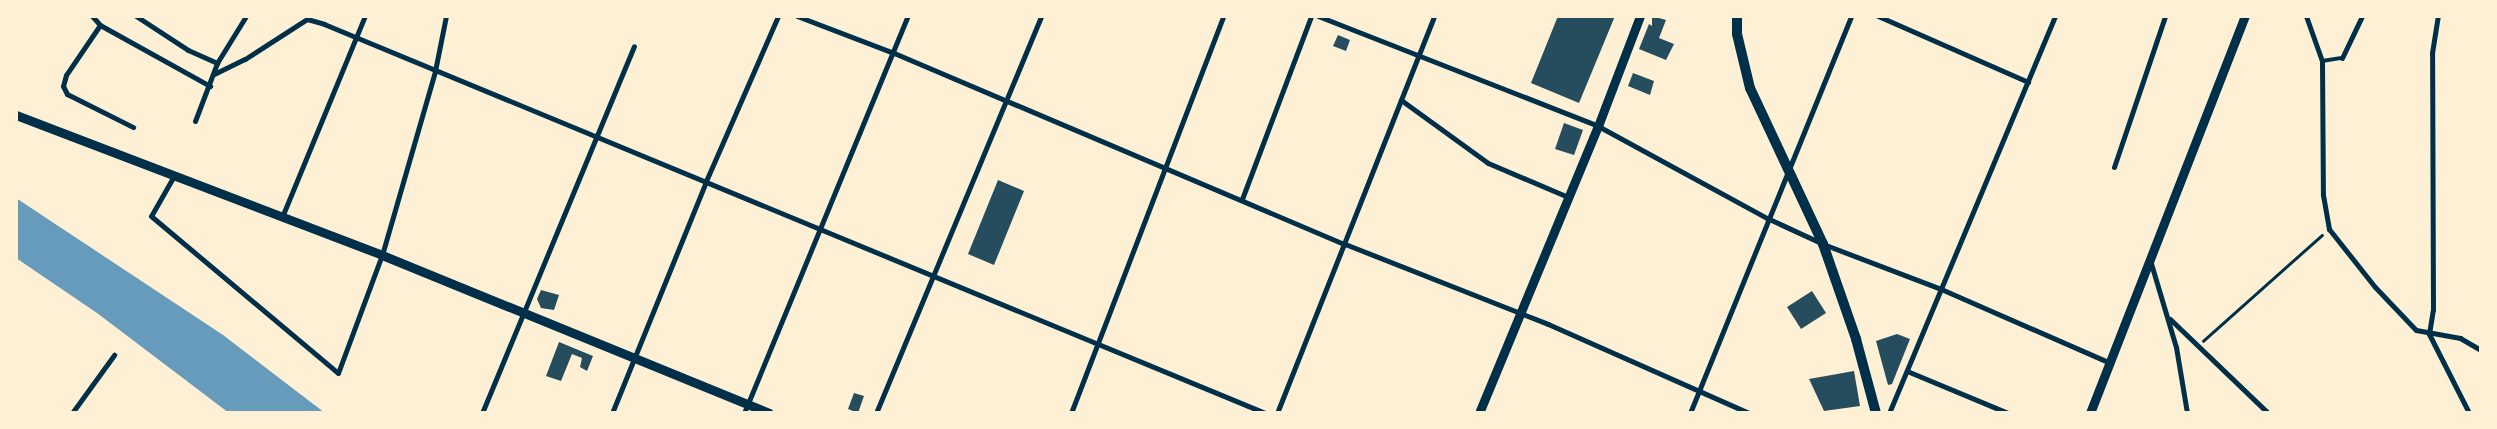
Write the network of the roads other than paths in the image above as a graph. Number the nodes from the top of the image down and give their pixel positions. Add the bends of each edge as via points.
1 (92, 16) edge
2 (136, 16) edge
3 (246, 16) edge
4 (364, 16) edge
5 (446, 16) edge
6 (778, 16) edge
7 (797, 16) edge
8 (908, 16) edge
9 (1042, 16) edge
10 (1223, 16) edge
11 (1311, 16) edge
12 (1318, 16) edge
13 (1434, 16) edge
14 (1640, 16) edge
15 (1736, 16) edge
16 (1851, 16) edge
17 (1878, 16) edge
18 (2056, 16) edge
19 (2165, 16) edge
20 (2245, 16) edge
21 (2306, 16) edge
22 (2362, 16) edge
23 (2438, 16) edge
24 (100, 25) junction
25 (357, 36) junction
26 (634, 46) dead end
27 (894, 53) junction
28 (1419, 55) junction
29 (2342, 58) joint
30 (2322, 61) junction
31 (217, 63) junction
32 (436, 71) junction
33 (214, 74) junction
34 (2028, 82) junction
35 (210, 86) junction
36 (1401, 100) junction
37 (1007, 101) junction
38 (16, 116) edge
39 (195, 121) dead end
40 (1598, 126) junction
41 (133, 127) dead end
42 (595, 136) junction
43 (1165, 167) junction
44 (2114, 167) dead end
45 (1787, 171) junction
46 (175, 174) junction
47 (706, 181) junction
48 (1568, 197) junction
49 (1242, 199) junction
50 (282, 217) junction
51 (1767, 218) junction
52 (820, 228) junction
53 (1345, 244) junction
54 (1823, 244) junction
55 (382, 255) junction
56 (2149, 257) junction
57 (933, 275) junction
58 (1941, 289) junction
59 (523, 311) junction
60 (1518, 314) junction
61 (2170, 319) junction
62 (2429, 334) junction
63 (1099, 344) junction
64 (2481, 350) edge
65 (114, 355) dead end
66 (634, 357) junction
67 (2108, 362) junction
68 (1907, 371) junction
69 (1698, 392) junction
70 (746, 409) edge
71 (72, 413) edge
72 (482, 413) edge
73 (612, 413) edge
74 (769, 413) edge
75 (876, 413) edge
76 (1071, 413) edge
77 (1265, 413) edge
78 (1277, 413) edge
79 (1479, 413) edge
80 (1690, 413) edge
81 (1749, 413) edge
82 (1876, 413) edge
83 (1889, 413) edge
84 (2008, 413) edge
85 (2090, 413) edge
86 (2187, 413) edge
87 (2268, 413) edge
88 (2469, 413) edge

1 - 24 street
2 - 31 street via 188,50
3 - 31 street
4 - 25 street
5 - 32 street
6 - 47 street
7 - 27 street
8 - 27 street
9 - 37 street
10 - 43 street
11 - 49 street
12 - 28 street
13 - 28 street
14 - 40 street
15 - 45 main road via 1750,88
16 - 45 street
17 - 34 street
18 - 34 street
19 - 44 street
20 - 56 street
21 - 30 street
22 - 29 street
23 - 62 street via 2432,54 2433,310
24 - 35 street
24 - 41 street via 66,75 64,86 67,94
25 - 32 street
25 - 33 street via 307,19 245,59
25 - 50 street
26 - 42 street
27 - 37 street
27 - 52 street
28 - 36 street
28 - 40 street
29 - 30 lane
30 - 62 street via 2323,195 2329,229 2406,322
31 - 33 street
32 - 42 street
32 - 55 street
33 - 35 street
34 - 58 street
35 - 39 street
36 - 48 street via 1488,163
36 - 53 street
37 - 43 street
37 - 57 street
38 - 46 street
40 - 48 street
40 - 51 street
42 - 47 street
42 - 59 street
43 - 49 street
43 - 63 street
45 - 51 street
45 - 54 main road
46 - 50 street
46 - 55 street via 151,216 338,373
47 - 52 street
47 - 66 street
48 - 60 street
49 - 53 street
50 - 55 street
51 - 54 street
51 - 69 street
52 - 57 street
52 - 70 street
53 - 60 street
53 - 78 street
54 - 58 street
54 - 82 main road via 1856,339
55 - 59 street
56 - 61 street
56 - 67 street
57 - 63 street
57 - 75 street
58 - 67 street
58 - 68 street
59 - 66 street
59 - 72 street
60 - 69 street via 1548,324
60 - 79 street
61 - 86 street
61 - 87 street
62 - 64 street via 2460,338
62 - 88 street
63 - 76 street
63 - 77 street
65 - 71 street
66 - 70 street
66 - 73 street
67 - 85 street
68 - 83 street
68 - 84 street
69 - 80 street
69 - 81 street
70 - 74 street

